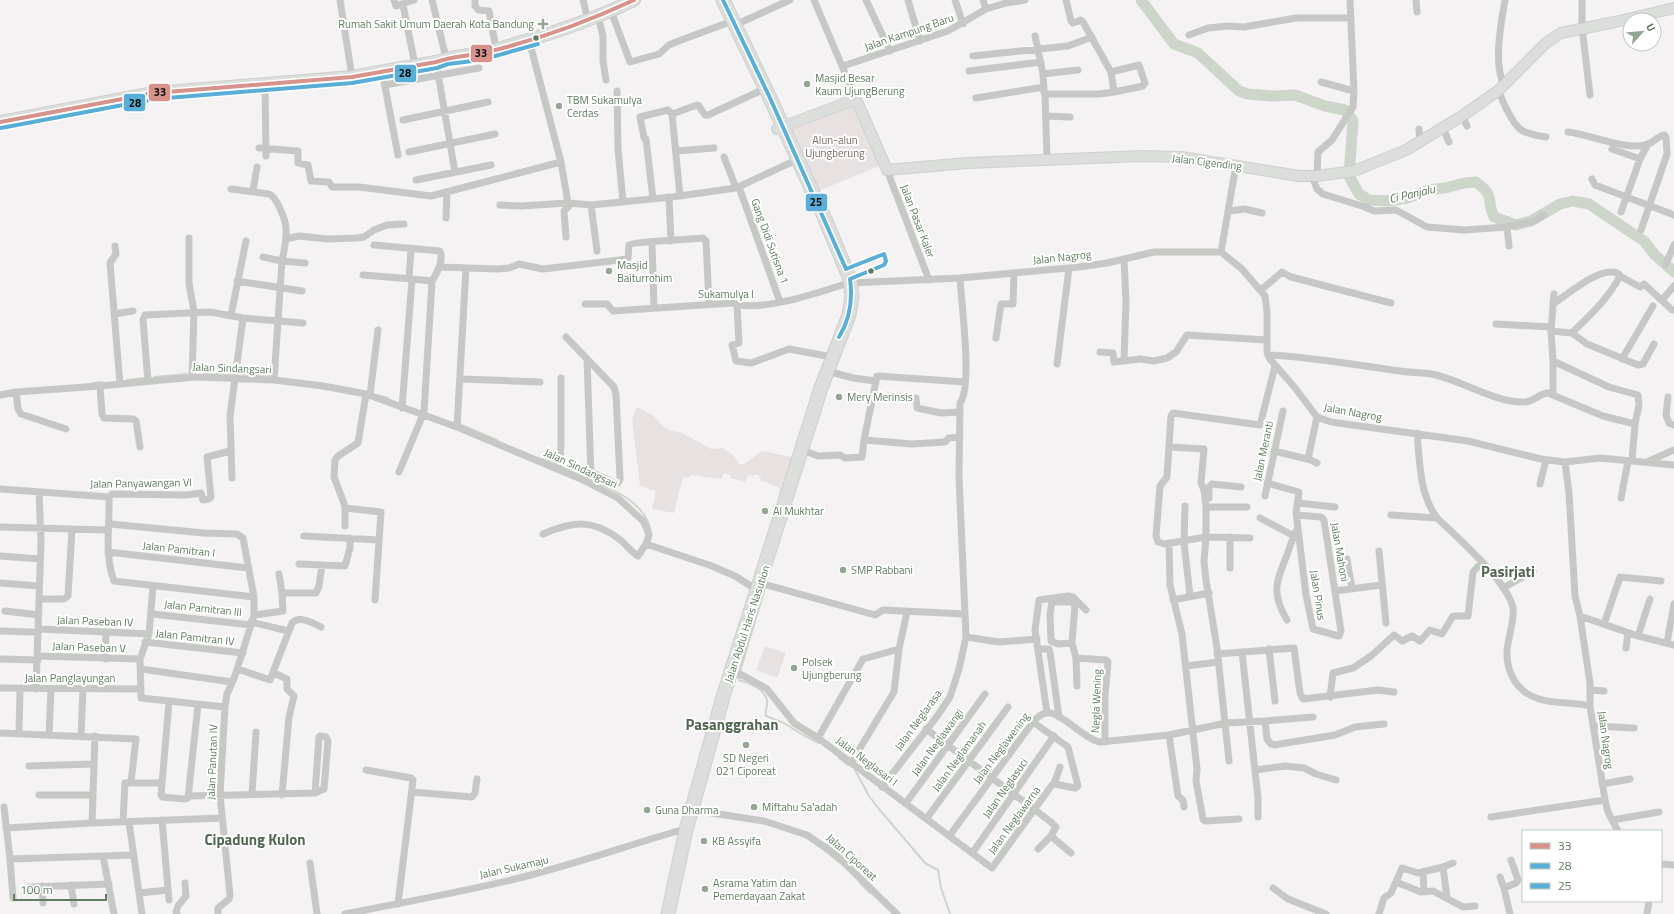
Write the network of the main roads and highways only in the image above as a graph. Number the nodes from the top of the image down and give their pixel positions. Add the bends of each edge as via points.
1 (634, 0) edge
2 (716, 0) edge
3 (723, 0) edge
4 (731, 24) junction
5 (0, 122) edge
6 (780, 128) junction
7 (848, 283) junction
8 (668, 914) edge

1 - 5 main road via 593,18 479,54 352,76 154,93
2 - 4 highway, Jalan Abdul Haris Nasution
3 - 4 highway, Jalan Abdul Haris Nasution
4 - 6 highway, Jalan Abdul Haris Nasution
4 - 6 highway, Jalan Abdul Haris Nasution via 760,91
6 - 7 highway, Jalan Abdul Haris Nasution via 792,162
6 - 7 highway, Jalan Abdul Haris Nasution via 825,219
7 - 8 highway, Jalan Abdul Haris Nasution via 839,337 758,587 737,674 686,830

